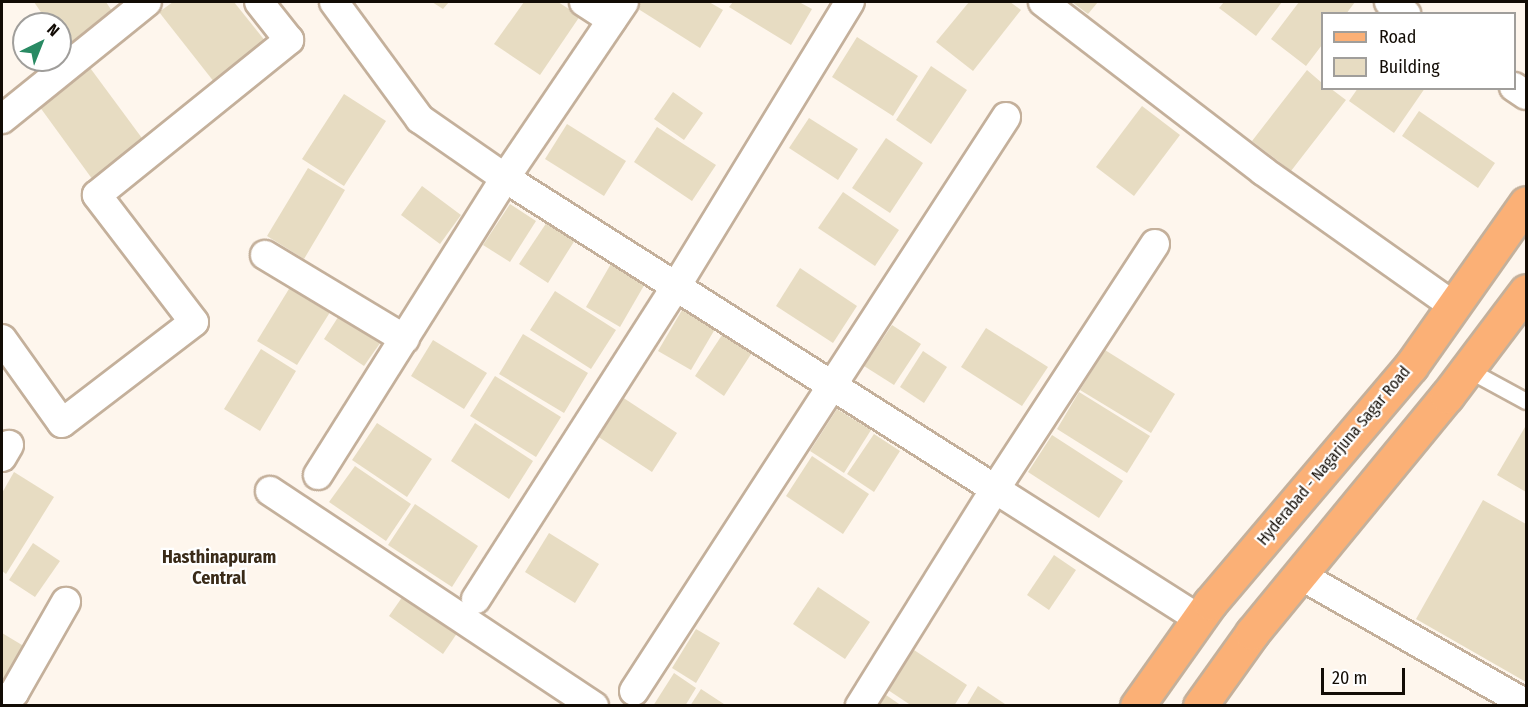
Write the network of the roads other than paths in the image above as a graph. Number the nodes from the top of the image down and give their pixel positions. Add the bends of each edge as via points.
1 (147, 2) edge
2 (259, 2) edge
3 (334, 2) edge
4 (584, 2) edge
5 (850, 2) edge
6 (1043, 2) edge
7 (1389, 2) edge
8 (618, 10) edge
9 (1403, 12) edge
10 (1006, 117) dead end
11 (2, 119) edge
12 (505, 178) junction
13 (1527, 203) edge
14 (1155, 244) dead end
15 (265, 255) dead end
16 (677, 285) junction
17 (1527, 291) edge
18 (1455, 307) junction
19 (2, 339) edge
20 (405, 339) junction
21 (1467, 369) junction
22 (834, 386) junction
23 (1527, 401) edge
24 (318, 475) dead end
25 (995, 489) junction
26 (270, 492) dead end
27 (1300, 575) junction
28 (476, 599) dead end
29 (66, 602) dead end
30 (1199, 619) junction
31 (634, 691) dead end
32 (2, 702) edge
33 (1203, 704) edge
34 (1527, 704) edge
35 (594, 705) edge
36 (860, 705) edge
37 (1137, 705) edge

1 - 11 street
2 - 19 street via 289,40 97,195 194,322 62,423
3 - 12 street via 420,119
4 - 8 street
5 - 16 street
6 - 18 street via 1263,171
7 - 9 street
8 - 12 street
10 - 22 street
12 - 16 street
12 - 20 street
13 - 18 main road, Hyderabad - Nagarjuna Sagar Road
14 - 25 street
15 - 20 street
16 - 22 street
16 - 28 street
17 - 21 main road
18 - 30 main road, Hyderabad - Nagarjuna Sagar Road via 1411,366
20 - 24 street
21 - 23 lane
21 - 27 main road
22 - 25 street
22 - 31 street
25 - 30 street
25 - 36 street
26 - 35 street
27 - 33 main road
27 - 34 street
29 - 32 street via 14,693
30 - 37 main road, Hyderabad - Nagarjuna Sagar Road

